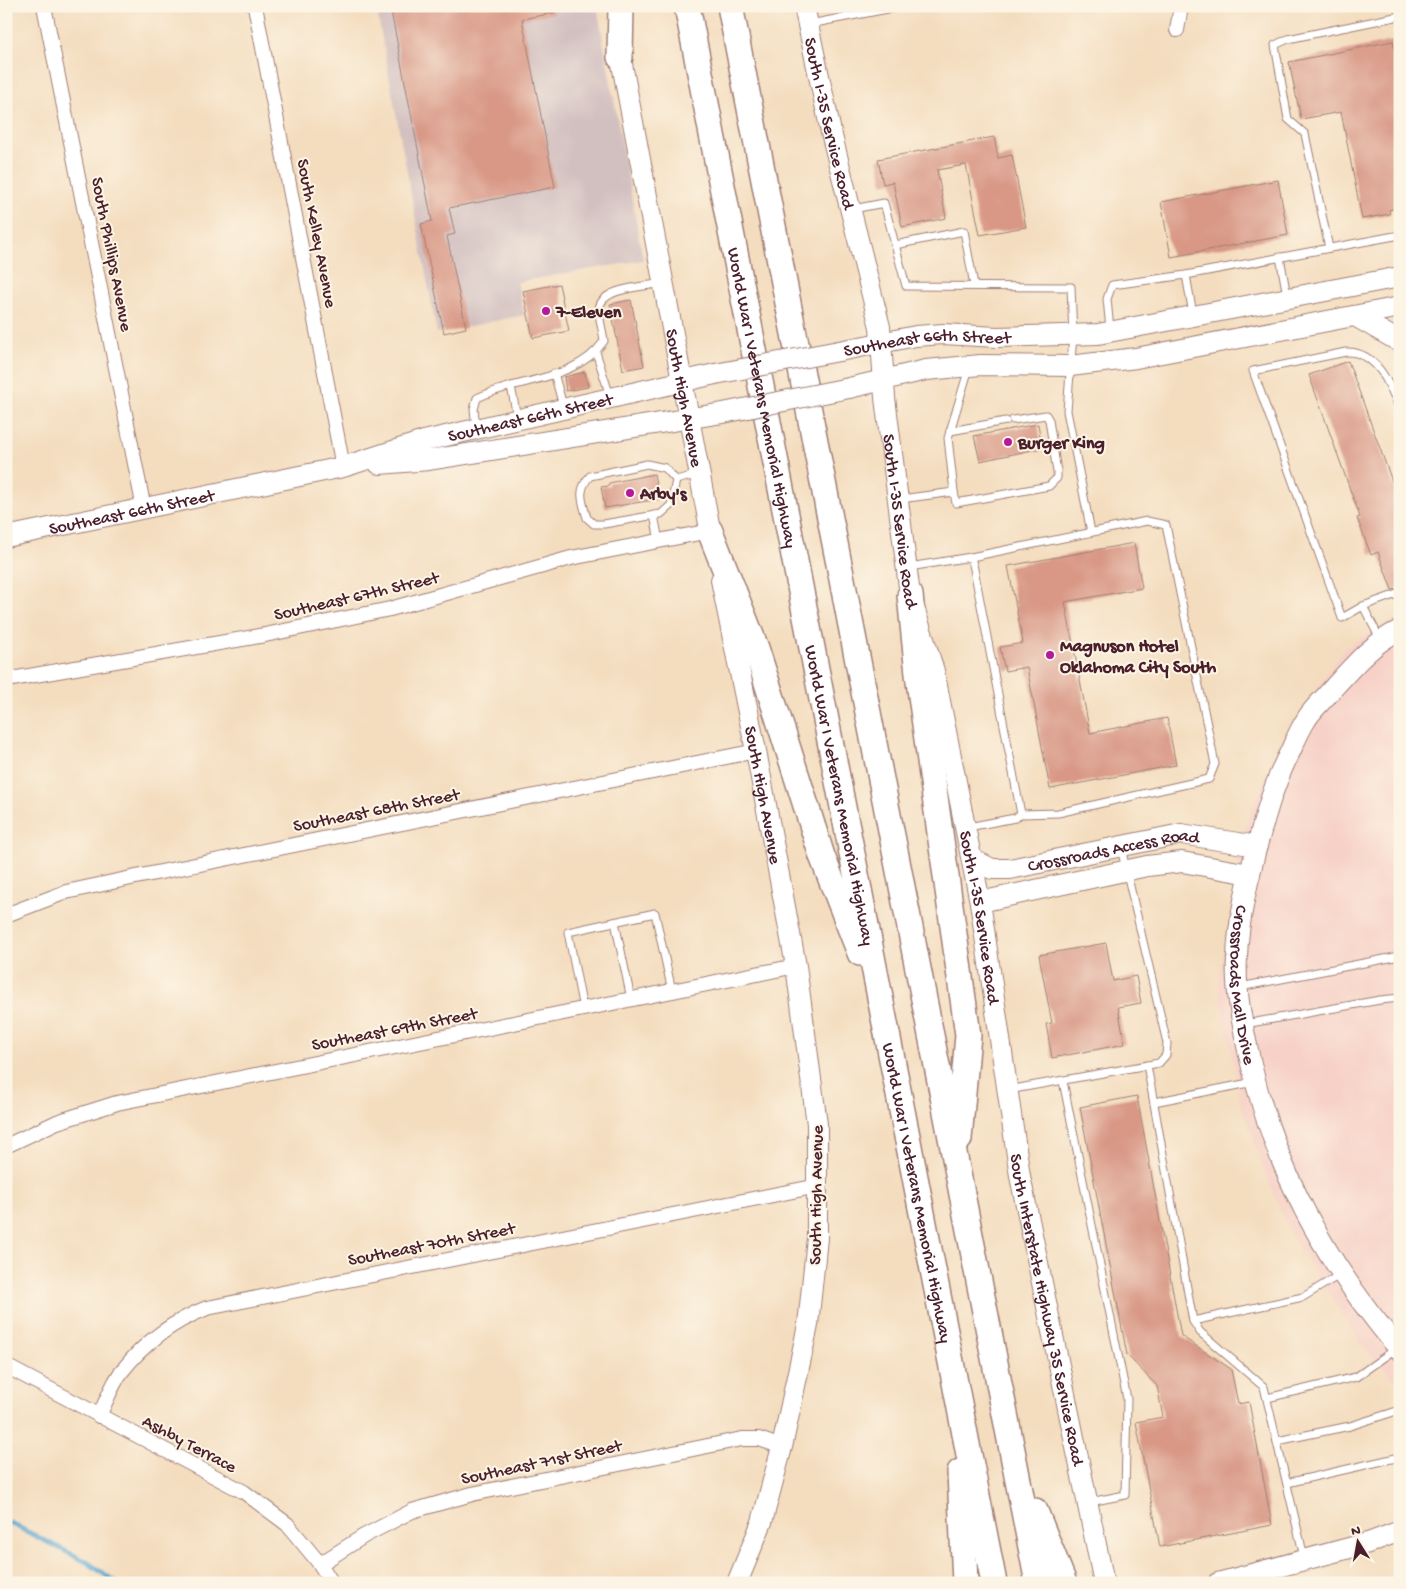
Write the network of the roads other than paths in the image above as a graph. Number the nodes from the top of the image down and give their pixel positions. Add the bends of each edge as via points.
1 (44, 6) edge
2 (255, 6) edge
3 (611, 6) edge
4 (621, 6) edge
5 (686, 6) edge
6 (730, 6) edge
7 (903, 6) edge
8 (1181, 6) edge
9 (806, 16) edge
10 (1400, 16) edge
11 (1177, 30) dead end
12 (620, 58) junction
13 (850, 210) junction
14 (1400, 235) edge
15 (895, 245) junction
16 (1328, 248) junction
17 (1280, 257) junction
18 (1186, 275) junction
19 (1400, 277) edge
20 (663, 283) junction
21 (974, 285) junction
22 (1287, 298) junction
23 (1400, 307) edge
24 (1355, 316) junction
25 (1193, 317) junction
26 (1110, 332) junction
27 (1073, 336) junction
28 (1400, 342) edge
29 (881, 343) junction
30 (596, 352) junction
31 (970, 366) junction
32 (1070, 366) junction
33 (554, 373) junction
34 (884, 381) junction
35 (682, 382) junction
36 (511, 386) junction
37 (611, 398) junction
38 (564, 409) junction
39 (1400, 410) edge
40 (688, 418) junction
41 (518, 420) junction
42 (477, 429) junction
43 (950, 432) junction
44 (343, 467) junction
45 (699, 474) junction
46 (676, 480) junction
47 (954, 492) junction
48 (897, 499) junction
49 (144, 509) junction
50 (654, 515) junction
51 (710, 531) junction
52 (1092, 532) junction
53 (6, 537) edge
54 (659, 542) junction
55 (971, 557) junction
56 (906, 568) junction
57 (1400, 593) edge
58 (910, 595) junction
59 (1363, 606) junction
60 (1400, 630) edge
61 (1381, 642) junction
62 (6, 680) edge
63 (756, 751) junction
64 (1021, 814) junction
65 (966, 827) junction
66 (1120, 845) junction
67 (1257, 846) junction
68 (972, 859) junction
69 (1126, 871) junction
70 (1250, 874) junction
71 (980, 902) junction
72 (6, 915) edge
73 (614, 922) junction
74 (1400, 956) edge
75 (796, 966) junction
76 (1237, 987) junction
77 (672, 991) junction
78 (1400, 998) edge
79 (631, 999) junction
80 (583, 1009) junction
81 (882, 1009) junction
82 (1242, 1024) junction
83 (999, 1035) joint
84 (1147, 1065) junction
85 (1063, 1081) junction
86 (1255, 1082) junction
87 (1008, 1090) junction
88 (1154, 1102) junction
89 (6, 1146) edge
90 (956, 1169) junction
91 (818, 1186) junction
92 (1341, 1274) junction
93 (1193, 1321) junction
94 (1399, 1349) edge
95 (6, 1366) edge
96 (956, 1387) junction
97 (1267, 1398) junction
98 (1400, 1410) edge
99 (99, 1416) junction
100 (1277, 1441) junction
101 (782, 1447) junction
102 (1012, 1455) junction
103 (1400, 1457) edge
104 (1287, 1483) junction
105 (1087, 1502) junction
106 (1400, 1531) edge
107 (1304, 1560) junction
108 (320, 1564) junction
109 (1249, 1579) edge
110 (332, 1583) edge
111 (737, 1583) edge
112 (965, 1583) edge
113 (994, 1583) edge
114 (1038, 1583) edge
115 (1064, 1583) edge
116 (1104, 1583) edge
117 (1218, 1583) edge

1 - 49 street, South Phillips Avenue
2 - 44 street, South Kelley Avenue
3 - 12 street, South High Avenue
4 - 12 highway
5 - 81 highway, World War I Veterans Memorial Highway
6 - 90 highway
7 - 9 lane
8 - 11 street
9 - 13 street, South I-35 Service Road
10 - 16 lane via 1288,39 1275,45 1288,119 1305,134
12 - 20 street, South High Avenue
13 - 15 lane via 884,203
13 - 29 street, South I-35 Service Road via 880,327
14 - 16 lane
15 - 21 lane via 906,286
15 - 21 lane via 964,231
16 - 17 lane
17 - 18 lane
17 - 22 lane
18 - 25 lane
18 - 26 lane via 1112,286 1107,299
19 - 22 street, Southeast 66th Street
20 - 30 lane via 612,292 602,300 599,310 604,341
20 - 35 street, South High Avenue
21 - 27 lane via 1071,287
22 - 25 street, Southeast 66th Street
23 - 24 street, Southeast 66th Street
24 - 28 street
24 - 32 street, Southeast 66th Street via 1136,358
25 - 26 street, Southeast 66th Street
26 - 27 street, Southeast 66th Street
27 - 29 street, Southeast 66th Street via 943,334
27 - 32 lane
29 - 34 street, South I-35 Service Road
29 - 35 street, Southeast 66th Street, bridge
30 - 33 lane via 582,363
30 - 37 lane
31 - 32 street, Southeast 66th Street
31 - 34 street, Southeast 66th Street via 926,370
31 - 43 lane
32 - 52 lane via 1067,411
33 - 36 lane
33 - 38 lane
34 - 40 street, Southeast 66th Street, bridge
34 - 48 street, South I-35 Service Road
35 - 37 street, Southeast 66th Street
35 - 40 street, South High Avenue
36 - 41 lane
36 - 42 lane via 477,398 474,410
37 - 38 street, Southeast 66th Street
38 - 41 street, Southeast 66th Street
39 - 59 lane via 1382,374 1365,355 1358,352 1253,372 1342,618
40 - 44 street, Southeast 66th Street via 429,460
40 - 45 street, South High Avenue
41 - 42 street, Southeast 66th Street
42 - 44 street, Southeast 66th Street via 424,441
43 - 47 lane
43 - 47 lane via 1046,415 1057,472 1049,486 956,503
44 - 49 street, Southeast 66th Street
45 - 46 lane
45 - 51 street, South High Avenue
46 - 50 lane via 671,505 661,514
46 - 50 lane via 665,468 647,464 590,476 584,483 580,494 587,518 594,524
47 - 48 lane
48 - 56 street, South I-35 Service Road
49 - 53 street, Southeast 66th Street
50 - 54 lane
51 - 54 street, Southeast 67th Street
51 - 63 street, South High Avenue
51 - 81 highway via 756,648 822,856
52 - 55 lane
52 - 64 lane via 1147,521 1166,525 1215,764 1209,779 1058,813
54 - 62 street, Southeast 67th Street via 571,558 390,609 264,635
55 - 56 lane
55 - 64 lane
56 - 58 street, South I-35 Service Road
57 - 59 lane
58 - 65 street, South I-35 Service Road via 934,671
58 - 90 highway via 968,1035
59 - 61 lane
60 - 61 street, Crossroads Mall Drive
61 - 67 street, Crossroads Mall Drive via 1356,663 1307,718 1272,788
63 - 72 street, Southeast 68th Street via 66,892
63 - 75 street, South High Avenue
64 - 65 lane via 1015,818
65 - 68 street, South I-35 Service Road
66 - 67 street, Crossroads Access Road via 1181,834
66 - 68 street, Crossroads Access Road via 1010,869 992,869
66 - 69 lane
67 - 70 street, Crossroads Mall Drive
68 - 71 street, South I-35 Service Road
69 - 70 street, Crossroads Access Road via 1182,862
69 - 71 street, Crossroads Access Road
69 - 84 lane via 1167,1043 1166,1055 1160,1063
70 - 76 street, Crossroads Mall Drive via 1239,925
71 - 83 street, South I-35 Service Road
73 - 77 lane via 655,913
73 - 79 lane
73 - 80 lane via 568,932
74 - 76 lane
75 - 77 street, Southeast 69th Street
75 - 91 street, South High Avenue via 817,1124
76 - 82 street, Crossroads Mall Drive
77 - 79 street, Southeast 69th Street
78 - 82 lane
79 - 80 street, Southeast 69th Street
80 - 89 street, Southeast 69th Street via 117,1103 57,1122
81 - 96 highway, World War I Veterans Memorial Highway
82 - 86 street, Crossroads Mall Drive
83 - 87 street, South Interstate Highway 35 Service Road
84 - 85 lane
84 - 88 lane
85 - 87 lane
85 - 105 lane via 1127,1399 1125,1495
86 - 88 lane
86 - 92 street, Crossroads Mall Drive via 1287,1177
87 - 105 street, South Interstate Highway 35 Service Road via 1020,1176
88 - 93 lane
90 - 102 highway
91 - 99 street, Southeast 70th Street via 207,1308 180,1318 121,1372
91 - 101 street, South High Avenue via 817,1238 808,1325
92 - 93 lane via 1303,1297
92 - 94 street, Crossroads Mall Drive
93 - 97 lane via 1200,1332 1264,1387
94 - 97 lane via 1356,1377
95 - 99 street, Ashby Terrace
96 - 112 highway
96 - 113 highway, World War I Veterans Memorial Highway
97 - 100 lane
98 - 100 lane via 1350,1426
99 - 108 street, Ashby Terrace via 244,1492 287,1524
100 - 104 lane
101 - 108 street, Southeast 71st Street via 759,1439 742,1439 472,1494 412,1511
101 - 111 street, South High Avenue via 762,1522
102 - 114 highway
102 - 115 highway
103 - 104 lane
104 - 107 lane
105 - 116 street, South Interstate Highway 35 Service Road
106 - 107 street
107 - 109 street
108 - 110 street, Ashby Terrace
109 - 117 street

